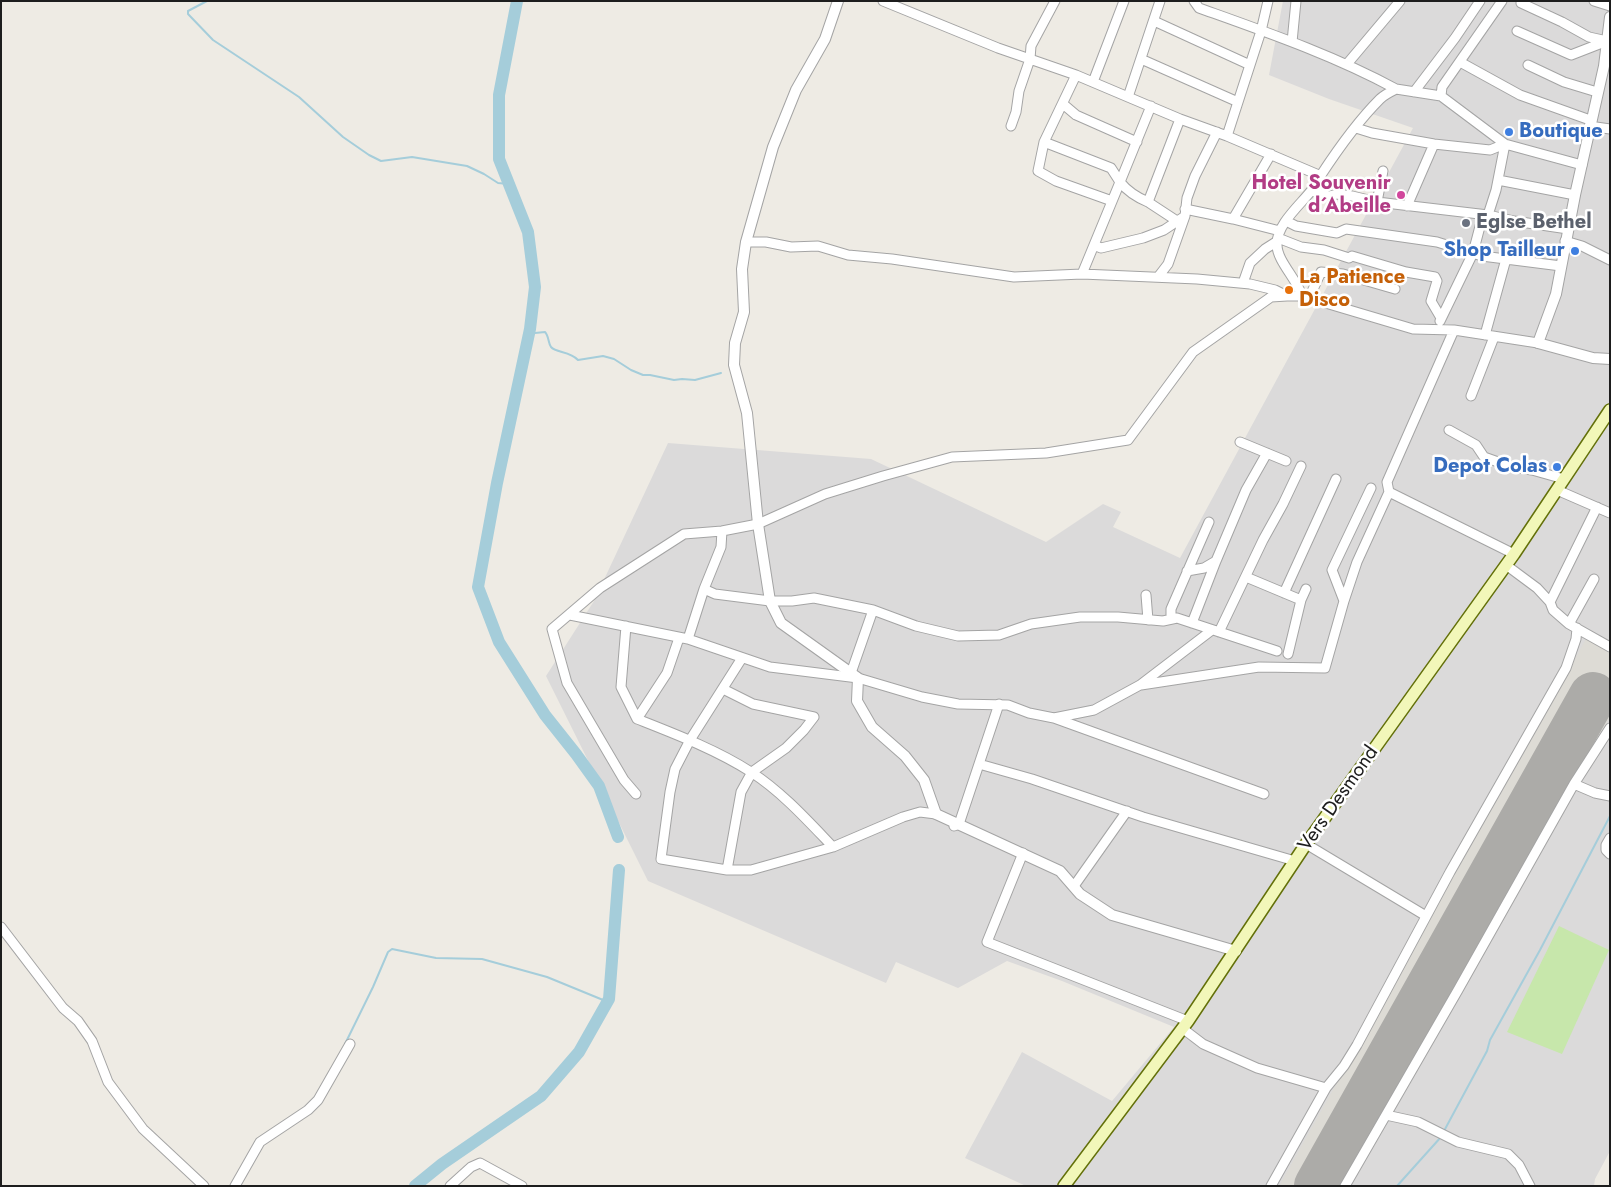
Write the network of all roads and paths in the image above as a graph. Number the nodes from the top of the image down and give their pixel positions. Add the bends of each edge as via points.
1 (838, 1) edge
2 (883, 1) edge
3 (1055, 1) edge
4 (1124, 1) edge
5 (1160, 1) edge
6 (1194, 1) edge
7 (1268, 1) edge
8 (1296, 1) edge
9 (1400, 1) edge
10 (1480, 1) edge
11 (1502, 1) edge
12 (1522, 1) edge
13 (1594, 1) edge
14 (1610, 6) edge
15 (1610, 17) edge
16 (1154, 21) junction
17 (1261, 31) junction
18 (1517, 31) dead end
19 (1607, 41) junction
20 (1292, 42) junction
21 (1030, 59) junction
22 (1141, 59) junction
23 (1460, 62) junction
24 (1347, 64) junction
25 (1250, 65) junction
26 (1528, 65) dead end
27 (1076, 75) junction
28 (1093, 82) junction
29 (1396, 89) junction
30 (1414, 92) junction
31 (1597, 92) junction
32 (1441, 96) junction
33 (1128, 97) junction
34 (1238, 102) junction
35 (1063, 104) junction
36 (1151, 106) junction
37 (1180, 118) junction
38 (1590, 123) junction
39 (1011, 126) dead end
40 (1356, 128) junction
41 (1610, 129) edge
42 (1217, 132) junction
43 (1227, 136) junction
44 (1044, 142) junction
45 (1137, 142) junction
46 (1434, 144) junction
47 (1505, 144) junction
48 (1271, 154) junction
49 (1582, 166) junction
50 (1383, 170) dead end
51 (1321, 176) junction
52 (1498, 180) junction
53 (1120, 182) junction
54 (1312, 191) junction
55 (1575, 195) junction
56 (1112, 201) junction
57 (1148, 202) junction
58 (1377, 202) junction
59 (1407, 206) junction
60 (1185, 212) junction
61 (1486, 215) junction
62 (1233, 219) junction
63 (1176, 221) junction
64 (1286, 221) junction
65 (1568, 228) junction
66 (1278, 237) junction
67 (1565, 241) junction
68 (746, 242) junction
69 (1094, 245) junction
70 (1473, 252) junction
71 (1349, 258) junction
72 (1506, 259) junction
73 (1610, 260) edge
74 (1561, 266) junction
75 (1082, 274) junction
76 (1343, 274) junction
77 (1158, 277) junction
78 (1243, 283) junction
79 (1396, 289) dead end
80 (1287, 296) junction
81 (1306, 297) junction
82 (1441, 318) junction
83 (1436, 329) junction
84 (1454, 330) junction
85 (1490, 336) junction
86 (1538, 343) junction
87 (1610, 358) edge
88 (1471, 396) dead end
89 (1610, 410) edge
90 (1448, 430) dead end
91 (1240, 442) dead end
92 (1267, 453) junction
93 (1286, 462) dead end
94 (1301, 466) dead end
95 (1336, 479) dead end
96 (1564, 479) junction
97 (1371, 488) dead end
98 (1557, 490) junction
99 (1389, 492) junction
100 (1597, 507) junction
101 (1610, 513) edge
102 (1209, 522) dead end
103 (758, 524) junction
104 (722, 531) junction
105 (1514, 554) junction
106 (1216, 561) junction
107 (1506, 565) junction
108 (1187, 571) junction
109 (1246, 576) junction
110 (1594, 579) dead end
111 (704, 589) junction
112 (1306, 589) dead end
113 (1284, 593) junction
114 (1146, 596) dead end
115 (1301, 600) junction
116 (770, 601) junction
117 (1344, 601) junction
118 (1550, 602) junction
119 (873, 610) junction
120 (570, 614) junction
121 (1171, 619) junction
122 (1148, 620) junction
123 (1192, 623) junction
124 (626, 626) junction
125 (1573, 626) junction
126 (1216, 631) junction
127 (684, 638) junction
128 (1610, 647) edge
129 (1277, 650) dead end
130 (1288, 654) dead end
131 (742, 658) junction
132 (854, 675) junction
133 (1140, 685) junction
134 (723, 689) junction
135 (999, 704) junction
136 (1054, 718) junction
137 (637, 719) junction
138 (1610, 728) edge
139 (690, 740) junction
140 (979, 764) junction
141 (752, 772) junction
142 (1574, 784) junction
143 (636, 794) dead end
144 (1264, 794) dead end
145 (1610, 796) edge
146 (1127, 811) junction
147 (936, 814) junction
148 (956, 825) junction
149 (1610, 838) edge
150 (1306, 844) junction
151 (833, 847) junction
152 (1023, 853) junction
153 (1610, 854) edge
154 (1295, 861) junction
155 (727, 870) junction
156 (1074, 886) junction
157 (1426, 916) junction
158 (1, 927) edge
159 (1236, 951) junction
160 (1185, 1025) junction
161 (350, 1044) dead end
162 (1326, 1088) junction
163 (1386, 1115) junction
164 (204, 1186) edge
165 (235, 1186) edge
166 (450, 1186) edge
167 (522, 1186) edge
168 (1064, 1186) edge
169 (1271, 1186) edge
170 (1345, 1186) edge
171 (1530, 1186) edge

1 - 68 street via 825,39 796,90 773,147
2 - 21 street
3 - 21 street via 1031,46
4 - 28 street
5 - 16 street
6 - 17 street via 1199,8
7 - 17 street
8 - 20 street
9 - 24 street
10 - 30 street
11 - 23 street
12 - 19 street via 1589,37
13 - 14 street
15 - 19 street
16 - 22 street
16 - 25 street
17 - 20 street
17 - 25 street
18 - 19 street via 1571,55
19 - 31 street
20 - 24 street
21 - 27 street
21 - 39 street
22 - 33 street
22 - 34 street
23 - 32 street via 1442,87
23 - 38 street via 1520,95
24 - 29 street
25 - 34 street
26 - 31 street via 1564,82
27 - 28 street
27 - 35 street
28 - 33 street
29 - 30 street
29 - 40 street via 1381,98
30 - 32 street
31 - 38 street
32 - 47 street
33 - 36 street
34 - 43 street
35 - 44 street
35 - 45 street via 1076,116
36 - 37 street
36 - 45 street
37 - 42 street
37 - 57 street
38 - 41 street
38 - 49 street
40 - 46 street
40 - 51 street
42 - 43 street
42 - 60 street via 1195,176
43 - 48 street
44 - 53 street via 1111,168
44 - 56 street via 1038,171 1056,181
45 - 53 street
46 - 47 street via 1490,150
46 - 59 street
47 - 49 street
47 - 52 street
48 - 51 street
48 - 62 street
49 - 55 street
50 - 58 street
51 - 54 street
52 - 55 street
52 - 61 street
53 - 56 street
53 - 57 street via 1129,192
54 - 58 street
54 - 64 street
55 - 65 street
56 - 69 street
57 - 63 street
58 - 59 street
59 - 61 street
60 - 62 street
60 - 63 street
60 - 77 street via 1168,264
61 - 65 street
61 - 70 street
62 - 66 street
63 - 69 street via 1164,230 1143,238 1101,248
64 - 66 street
64 - 70 street via 1296,226 1337,233 1346,229 1437,242
65 - 67 street
66 - 71 street via 1301,247
66 - 78 street via 1250,263
66 - 81 street via 1278,253
67 - 73 street
67 - 74 street
68 - 75 street via 818,246 848,254 1014,277
68 - 103 street via 742,269 744,312 735,343 734,365 747,413
69 - 75 street
70 - 72 street
70 - 82 street
71 - 76 street
71 - 82 street via 1352,256 1435,277 1432,301
72 - 74 street
72 - 85 street
74 - 86 street via 1552,308
75 - 77 street
76 - 79 street
76 - 81 street via 1321,272
77 - 78 street
78 - 80 street
80 - 81 street
80 - 103 street via 1271,296 1193,352 1128,440 1046,453 952,457 825,494
81 - 83 street via 1413,328
82 - 83 street
83 - 84 street
84 - 85 street
84 - 99 street via 1387,482
85 - 86 street
85 - 88 street
86 - 87 street via 1593,358
89 - 96 main road, Vers Desmond
90 - 96 street via 1476,445 1484,457 1512,468
91 - 92 street
92 - 93 street
92 - 106 street via 1246,490
94 - 109 street
95 - 113 street
96 - 98 main road, Vers Desmond
97 - 117 street via 1332,570
98 - 100 street
98 - 105 main road, Vers Desmond
99 - 105 street
99 - 117 street via 1357,562
100 - 101 street
100 - 118 street
102 - 108 street
103 - 104 street
103 - 116 street
104 - 111 street via 721,547
104 - 120 street via 684,534 600,588
105 - 107 main road, Vers Desmond
106 - 108 street via 1204,568
106 - 123 street
107 - 118 street
107 - 150 main road, Vers Desmond
108 - 121 street via 1171,609
109 - 113 street
109 - 126 street
110 - 125 street
111 - 116 street via 715,594
111 - 127 street
112 - 115 street
113 - 115 street
114 - 122 street
115 - 130 street
116 - 119 street via 814,598
116 - 132 street via 781,623
117 - 133 street via 1325,668 1259,668
118 - 125 street via 1553,610
119 - 122 street via 916,626 958,636 999,635 1031,624 1080,617
119 - 132 street
120 - 124 street
120 - 143 street via 552,629 567,683 624,780
121 - 122 street
121 - 123 street
123 - 126 street
124 - 127 street
124 - 137 street via 621,687
125 - 128 street
125 - 157 street via 1576,639 1566,668
126 - 129 street
126 - 133 street
127 - 131 street
127 - 137 street via 667,673
131 - 132 street via 770,667
131 - 134 street
132 - 135 street via 922,697 958,704
132 - 147 street via 857,701 872,727 905,756 924,780
133 - 136 street via 1094,710
134 - 139 street
134 - 141 street via 753,704 814,717 786,748
135 - 136 street
135 - 140 street
136 - 144 street
137 - 139 street
138 - 142 street
139 - 141 street
139 - 155 street via 675,769 661,859
140 - 146 street
140 - 148 street
141 - 151 street via 796,809
141 - 155 street via 741,792
142 - 145 street
142 - 163 street
146 - 154 street
146 - 156 street
147 - 148 street
147 - 151 street via 920,812 903,816
148 - 152 street
149 - 153 street via 1606,845
150 - 154 main road, Vers Desmond
150 - 157 street
151 - 155 street via 751,870
152 - 156 street via 1060,871
152 - 160 street via 987,942
154 - 159 main road, Vers Desmond
156 - 159 street via 1080,894 1112,915
157 - 162 street via 1356,1046
158 - 164 street via 63,1008 78,1020 92,1041 108,1082 144,1129
159 - 160 main road, Vers Desmond
160 - 162 street via 1202,1044 1257,1068
160 - 168 main road, Vers Desmond
161 - 165 street via 318,1100 260,1142
162 - 169 street
163 - 170 street
163 - 171 street via 1418,1122 1458,1142 1508,1154 1519,1165
166 - 167 street via 470,1166 480,1164

